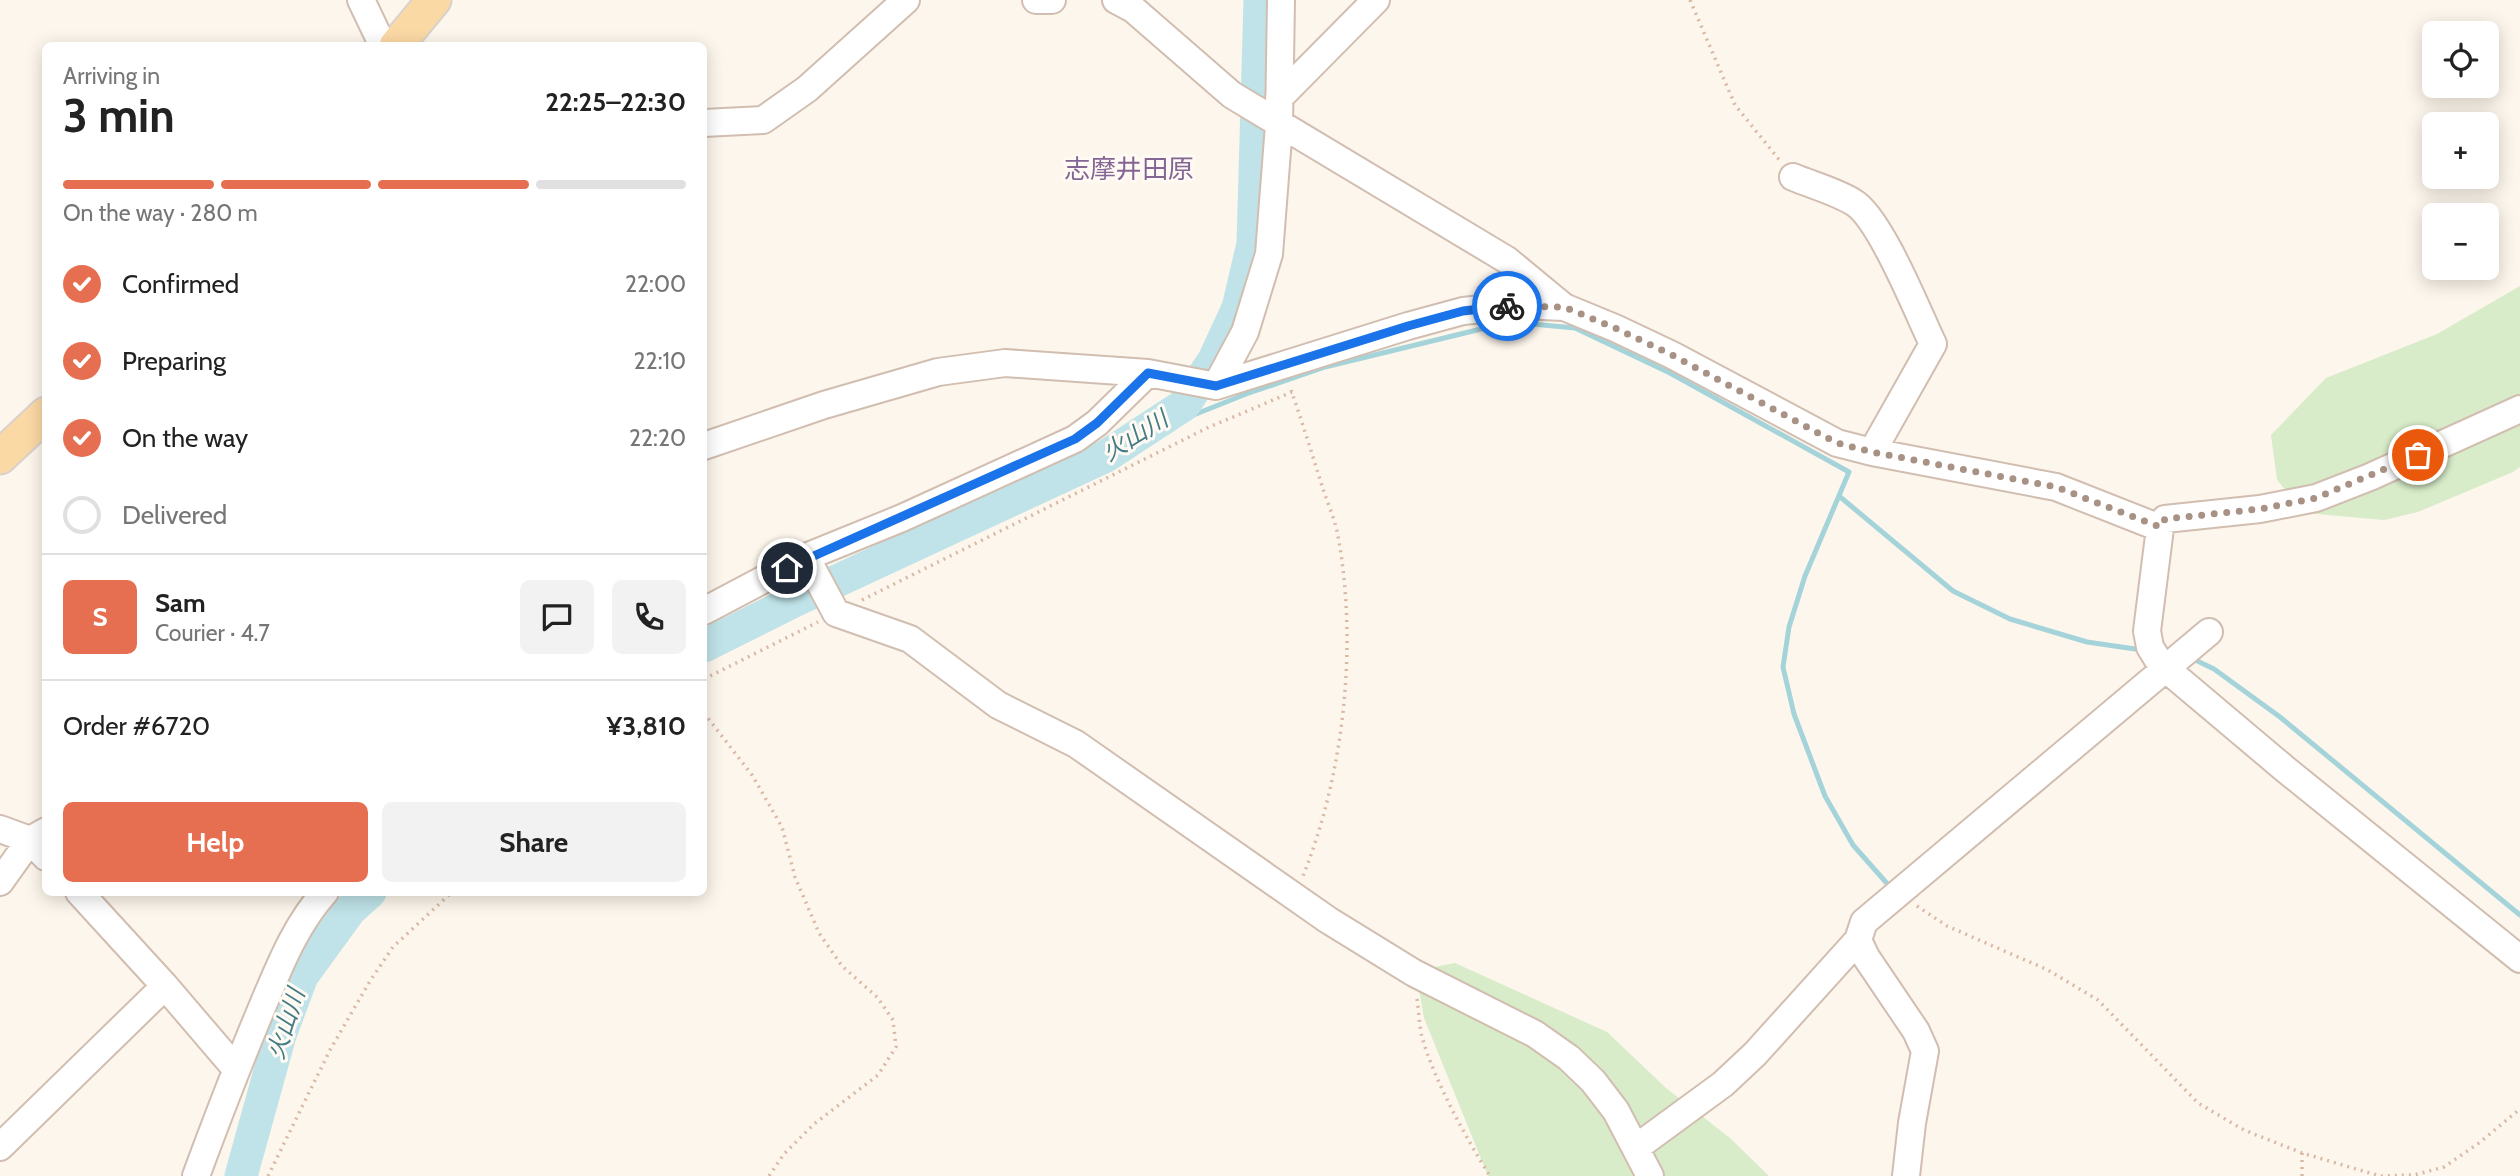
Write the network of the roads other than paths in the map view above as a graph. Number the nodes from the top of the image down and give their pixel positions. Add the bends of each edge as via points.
1 (361, 0) edge
2 (434, 0) edge
3 (906, 0) edge
4 (1036, 0) edge
5 (1052, 0) edge
6 (1116, 0) edge
7 (1281, 0) edge
8 (1376, 0) edge
9 (381, 42) edge
10 (399, 42) edge
11 (1279, 98) junction
12 (707, 123) edge
13 (1279, 125) junction
14 (1793, 177) road end
15 (1564, 307) junction
16 (1148, 373) junction
17 (1216, 386) junction
18 (2520, 410) edge
19 (42, 418) edge
20 (707, 445) edge
21 (1872, 452) junction
22 (0, 457) edge
23 (2160, 527) junction
24 (809, 563) junction
25 (707, 610) edge
26 (2209, 632) dead end
27 (2166, 667) junction
28 (0, 828) edge
29 (40, 843) edge
30 (0, 882) edge
31 (83, 896) edge
32 (321, 896) edge
33 (1858, 940) junction
34 (2520, 959) edge
35 (165, 986) junction
36 (236, 1069) junction
37 (0, 1147) edge
38 (1637, 1147) junction
39 (196, 1176) edge
40 (1650, 1176) edge
41 (1906, 1176) edge

1 - 9 street
2 - 10 main road
3 - 12 street via 807,89 763,120
4 - 5 street
6 - 13 street via 1133,9 1232,95
7 - 11 street
8 - 11 street
11 - 13 street
13 - 15 street via 1507,260
13 - 17 street via 1269,254 1245,332
14 - 21 street via 1855,202 1874,224 1933,344
15 - 17 street via 1519,305 1463,311
15 - 21 street via 1672,355 1837,443
16 - 17 street
16 - 20 street via 1005,363 938,372
16 - 24 street via 1075,439
18 - 23 street via 2316,498 2165,519
19 - 22 main road
21 - 23 street via 2056,487
23 - 27 street via 2147,631 2150,647
24 - 25 street
24 - 38 street via 834,609 911,639 998,705 1076,744 1294,897 1414,972 1535,1034 1593,1081
26 - 27 street
27 - 33 street via 1864,922
27 - 34 street
28 - 29 street
29 - 30 street
31 - 35 street
32 - 36 street via 284,953
33 - 38 street via 1731,1077
33 - 41 street via 1925,1051
35 - 36 street
35 - 37 street
36 - 39 street
38 - 40 street

